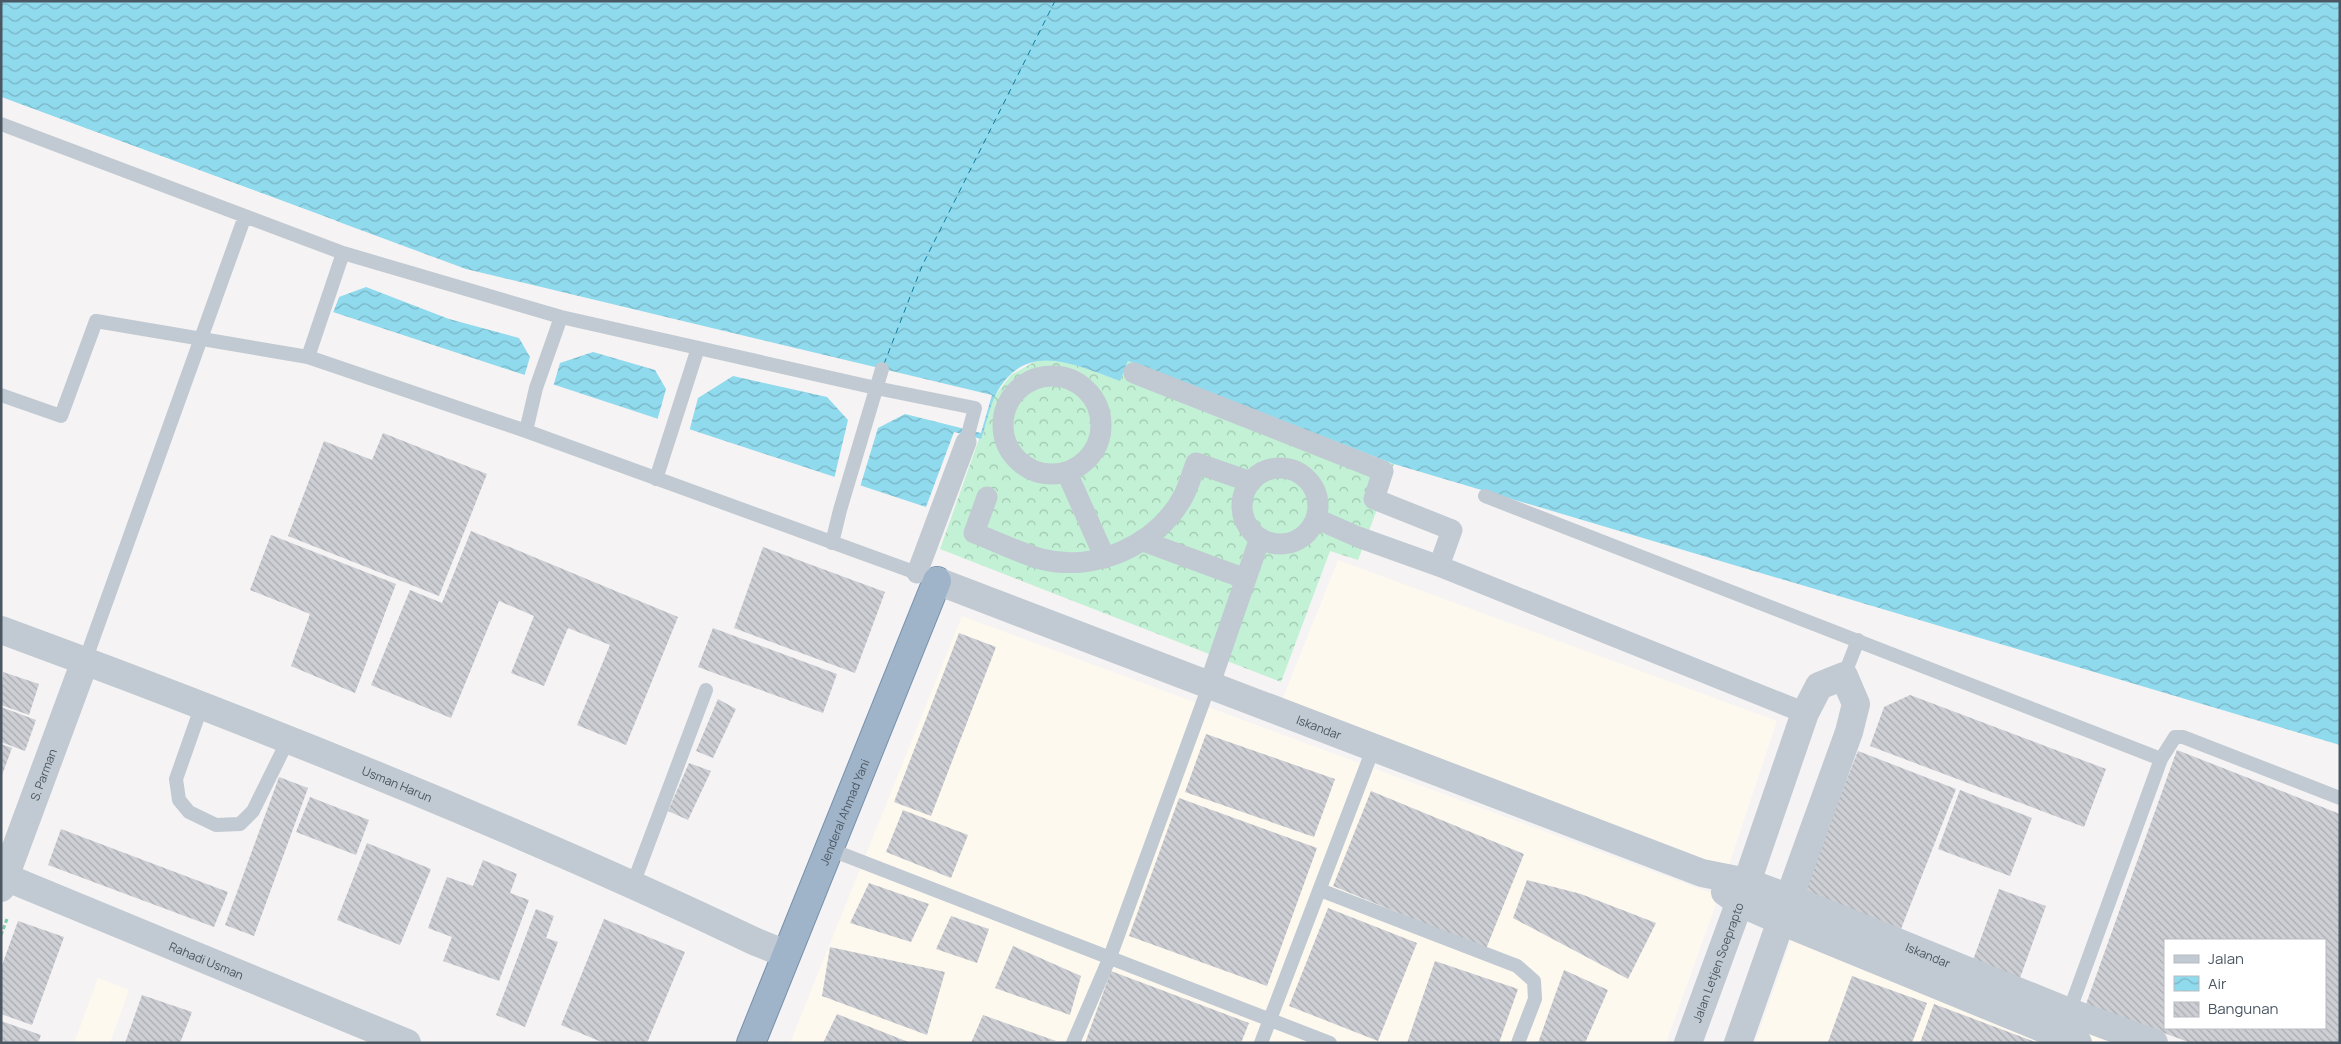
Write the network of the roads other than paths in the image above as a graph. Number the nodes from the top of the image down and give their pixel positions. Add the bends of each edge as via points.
1 (1, 124) edge
2 (245, 216) junction
3 (343, 253) junction
4 (561, 317) junction
5 (200, 339) junction
6 (698, 348) junction
7 (308, 357) junction
8 (882, 369) dead end
9 (1134, 373) dead end
10 (876, 388) junction
11 (1, 395) edge
12 (526, 431) junction
13 (966, 442) joint
14 (1067, 473) junction
15 (656, 480) junction
16 (1251, 482) junction
17 (1485, 496) dead end
18 (987, 498) dead end
19 (1316, 518) junction
20 (1260, 538) junction
21 (1143, 541) junction
22 (832, 543) junction
23 (1105, 558) junction
24 (1439, 566) junction
25 (927, 577) junction
26 (1246, 579) junction
27 (1, 630) edge
28 (1858, 640) junction
29 (85, 661) junction
30 (1844, 676) junction
31 (1209, 686) junction
32 (706, 690) dead end
33 (202, 705) junction
34 (1805, 713) junction
35 (288, 740) junction
36 (1373, 749) junction
37 (2161, 759) junction
38 (2340, 798) edge
39 (829, 848) junction
40 (3, 883) edge
41 (633, 884) junction
42 (1320, 890) junction
43 (1743, 893) junction
44 (1785, 909) junction
45 (786, 954) junction
46 (1110, 957) junction
47 (2069, 1012) junction
48 (1270, 1020) junction
49 (408, 1043) edge
50 (751, 1043) edge
51 (1073, 1043) edge
52 (1261, 1043) edge
53 (1330, 1043) edge
54 (1518, 1043) edge
55 (1688, 1043) edge
56 (1738, 1043) edge
57 (2078, 1043) edge
58 (2154, 1043) edge

1 - 2 lane
2 - 3 lane
2 - 5 lane
3 - 4 lane
3 - 7 lane
4 - 6 lane
4 - 12 lane via 536,388
5 - 7 lane
5 - 11 lane via 96,321 61,416
5 - 29 lane
6 - 10 lane
6 - 15 lane
7 - 12 lane
8 - 10 lane
9 - 24 street via 1383,471 1374,500 1452,530
10 - 13 lane via 975,408
10 - 22 lane
12 - 15 lane
13 - 25 street
14 - 14 street via 1092,455 1102,422 1098,406 1089,392 1060,376 1043,376 1029,381 1008,403 1003,433 1007,447 1026,468 1039,474
14 - 23 street
15 - 22 lane
16 - 19 street via 1260,473 1272,469 1297,471 1308,478 1315,490
16 - 20 street via 1242,506 1250,529
16 - 21 street via 1196,463 1184,496 1172,513
17 - 28 lane
18 - 23 street via 974,532 1041,559 1084,562
19 - 20 street via 1309,531 1298,540 1284,544
19 - 24 street
20 - 26 street
21 - 23 street
21 - 26 street
22 - 25 lane
24 - 34 street
25 - 31 street, Iskandar
25 - 39 highway, Jenderal Ahmad Yani
26 - 31 street
27 - 29 street, Usman Harun
28 - 30 lane
28 - 37 lane
29 - 33 street, Usman Harun
29 - 40 street, S. Parman
30 - 34 street, Jalan Letjen Soeprapto via 1819,686
30 - 44 street via 1856,704 1849,732
31 - 36 street, Iskandar
31 - 46 lane
32 - 41 lane
33 - 35 street, Usman Harun
33 - 35 lane via 176,779 179,800 189,812 216,825 240,824 254,811
34 - 43 street, Jalan Letjen Soeprapto
35 - 41 street, Usman Harun via 532,839
36 - 42 lane
36 - 43 street, Iskandar via 1702,873
37 - 38 lane via 2175,737 2183,737
37 - 47 lane
39 - 45 highway, Jenderal Ahmad Yani
39 - 46 lane
40 - 49 street, Rahadi Usman
41 - 45 street, Usman Harun
42 - 48 lane
42 - 54 lane via 1517,966 1534,981 1534,999
43 - 44 street, Iskandar
43 - 55 street, Jalan Letjen Soeprapto
44 - 47 street, Iskandar
44 - 56 street
44 - 57 street, Iskandar
45 - 50 highway, Jenderal Ahmad Yani
46 - 48 lane
46 - 51 lane
47 - 58 street, Iskandar
48 - 52 lane
48 - 53 lane

